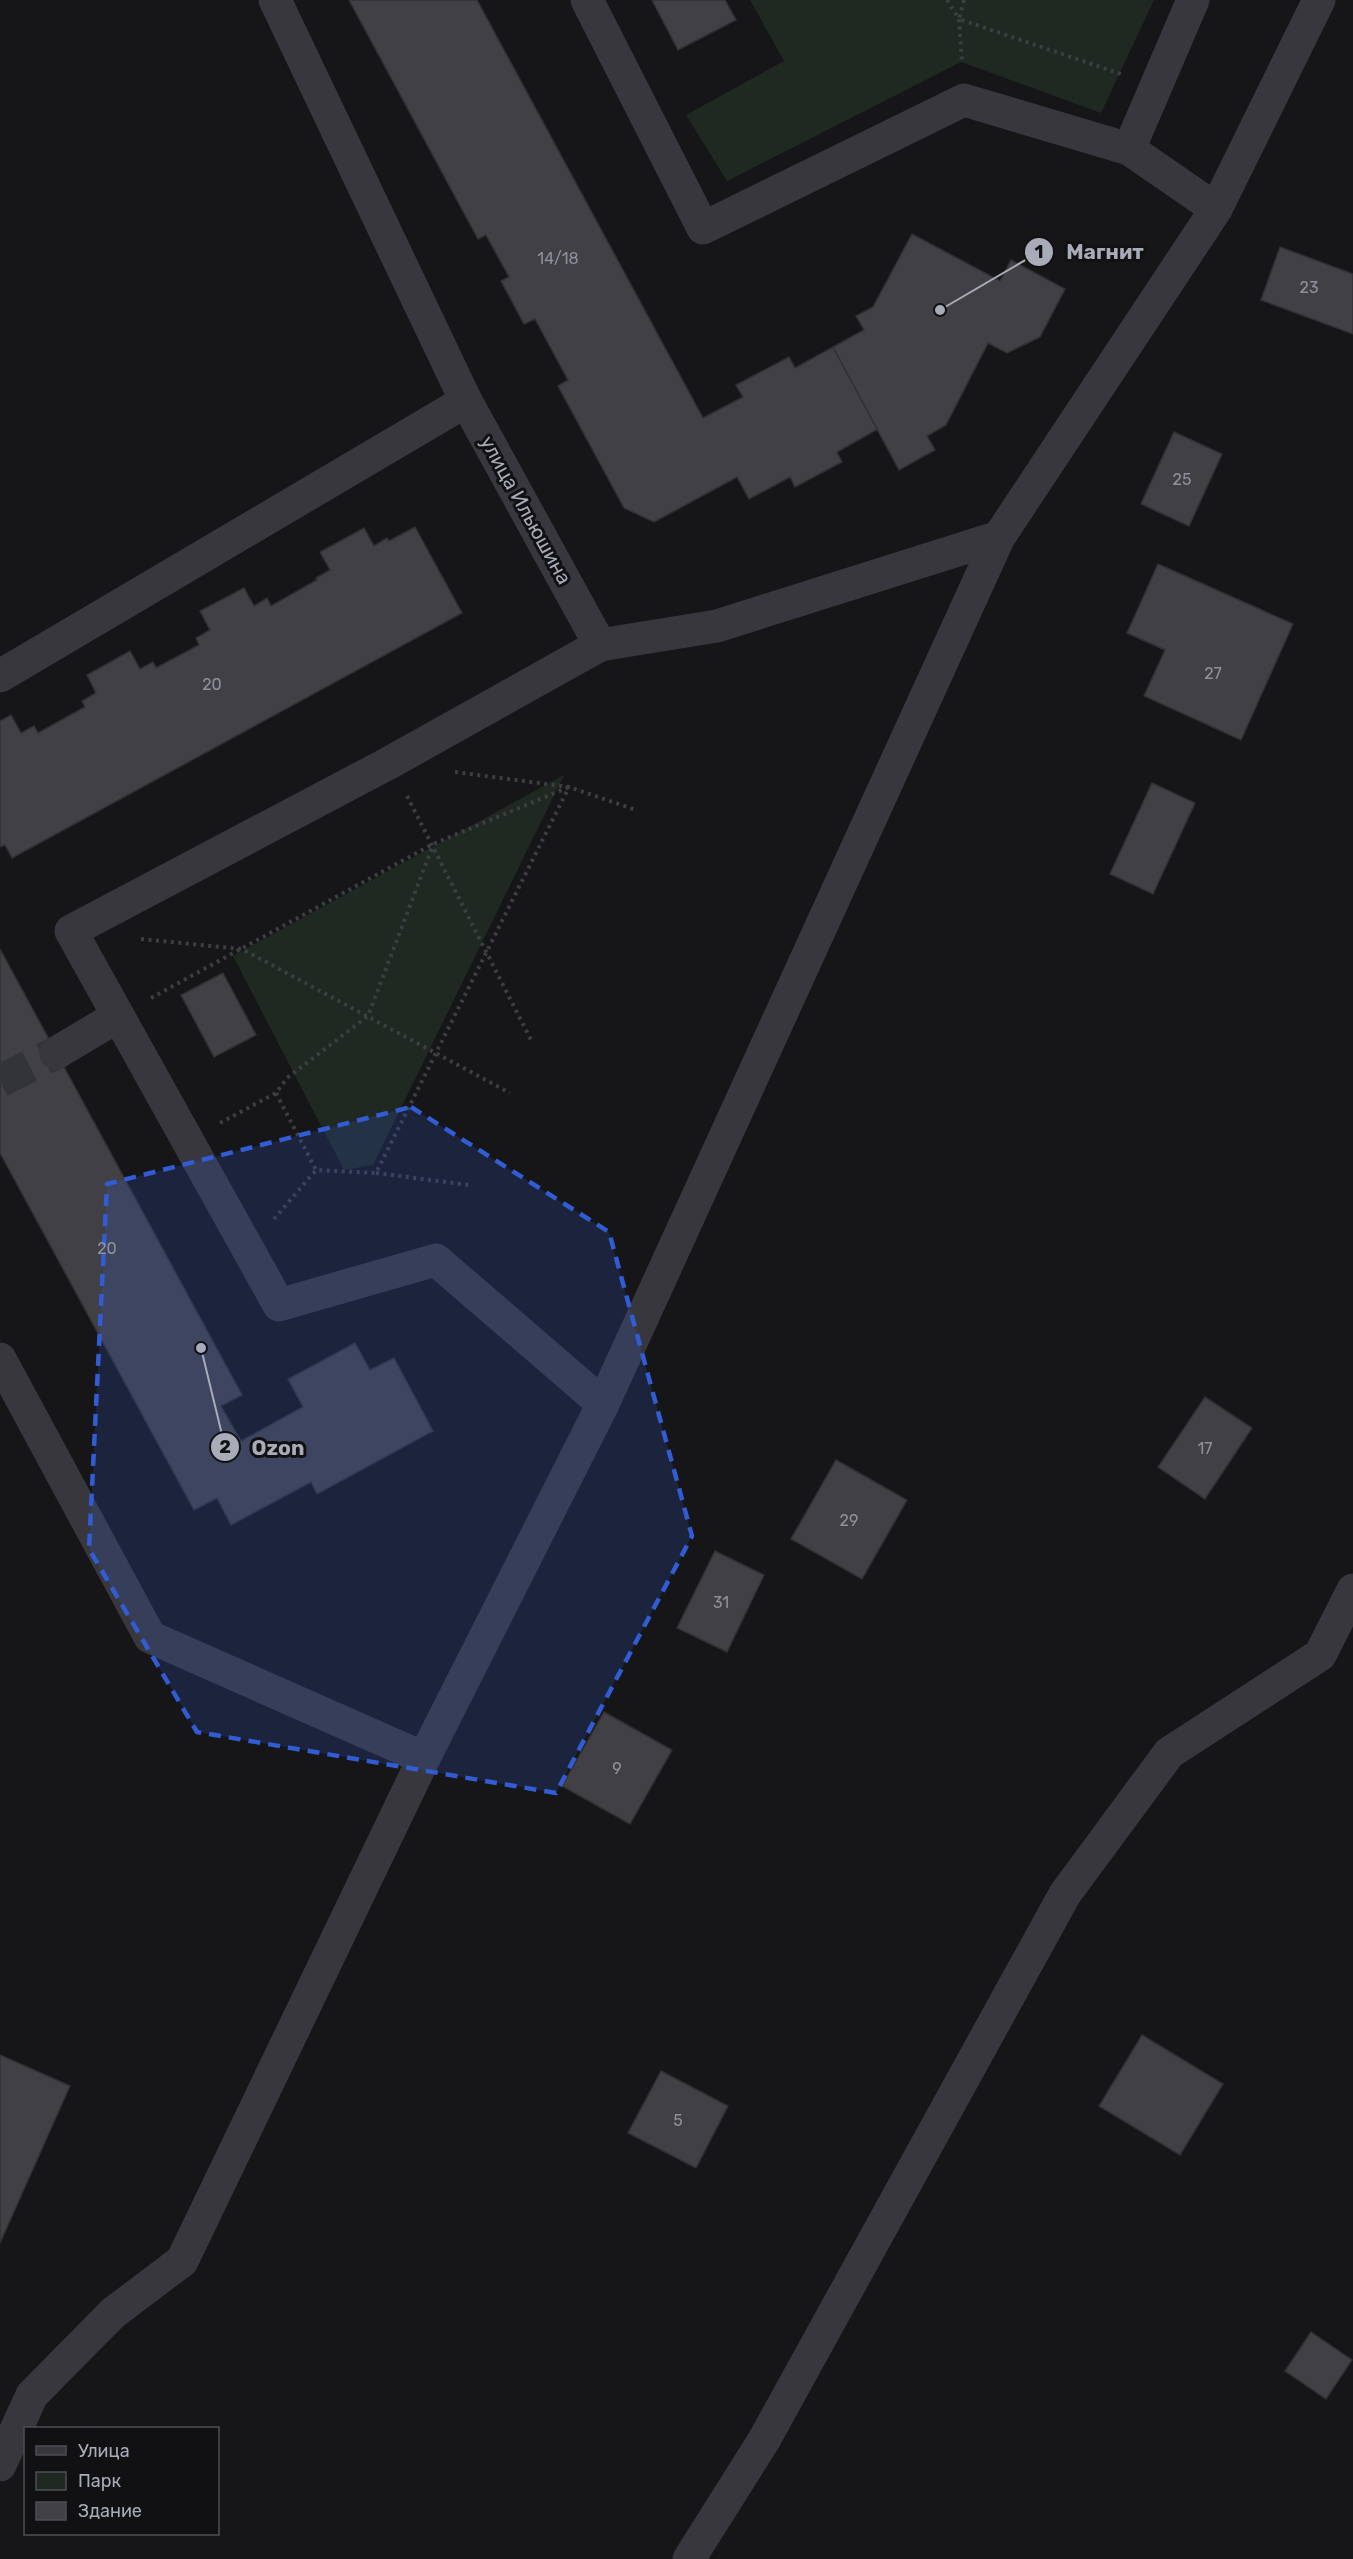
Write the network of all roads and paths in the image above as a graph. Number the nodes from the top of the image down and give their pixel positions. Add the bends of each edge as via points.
1 (275, 0) edge
2 (587, 0) edge
3 (947, 0) edge
4 (964, 0) edge
5 (1193, 0) edge
6 (1310, 0) edge
7 (1319, 0) edge
8 (959, 19) junction
9 (1156, 85) junction
10 (964, 100) junction
11 (1129, 149) junction
12 (1216, 209) junction
13 (466, 401) junction
14 (999, 537) junction
15 (600, 645) junction
16 (0, 676) edge
17 (389, 763) junction
18 (569, 787) junction
19 (636, 810) dead end
20 (433, 844) junction
21 (140, 938) dead end
22 (242, 949) junction
23 (486, 949) junction
24 (118, 1016) junction
25 (368, 1016) junction
26 (532, 1042) dead end
27 (56, 1053) tunnel mouth
28 (435, 1053) junction
29 (276, 1093) junction
30 (510, 1093) dead end
31 (188, 1140) junction
32 (316, 1170) junction
33 (376, 1173) junction
34 (469, 1185) dead end
35 (249, 1248) junction
36 (0, 1359) edge
37 (603, 1404) junction
38 (1353, 1590) edge
39 (424, 1758) junction
40 (0, 2465) edge
41 (690, 2559) edge

1 - 13 street, улица Ильюшина
2 - 10 street via 704,228
3 - 8 path
4 - 8 path
5 - 9 street
6 - 7 street
7 - 12 street
8 - 9 path
8 - 10 path
9 - 11 street
10 - 11 street
11 - 12 street
12 - 14 street
13 - 15 street, улица Ильюшина
13 - 16 street
14 - 15 street via 717,626
14 - 37 street
15 - 17 street
17 - 18 path
17 - 20 path
17 - 24 street via 71,931
18 - 19 path
18 - 20 path
18 - 23 path
20 - 22 path
20 - 23 path
20 - 25 path
21 - 22 path
22 - 24 path
22 - 25 path
23 - 26 path
23 - 28 path
24 - 27 street
24 - 31 street
25 - 28 path
25 - 29 path via 286,1078
28 - 30 path
28 - 33 path
29 - 31 path
29 - 32 path
31 - 35 street
32 - 33 path
32 - 35 path
33 - 34 path
35 - 37 street via 279,1305 436,1260
36 - 39 street via 150,1637
37 - 39 street
38 - 41 street via 1320,1654 1169,1754 1065,1894 764,2440
39 - 40 street via 182,2261 113,2313 32,2395

